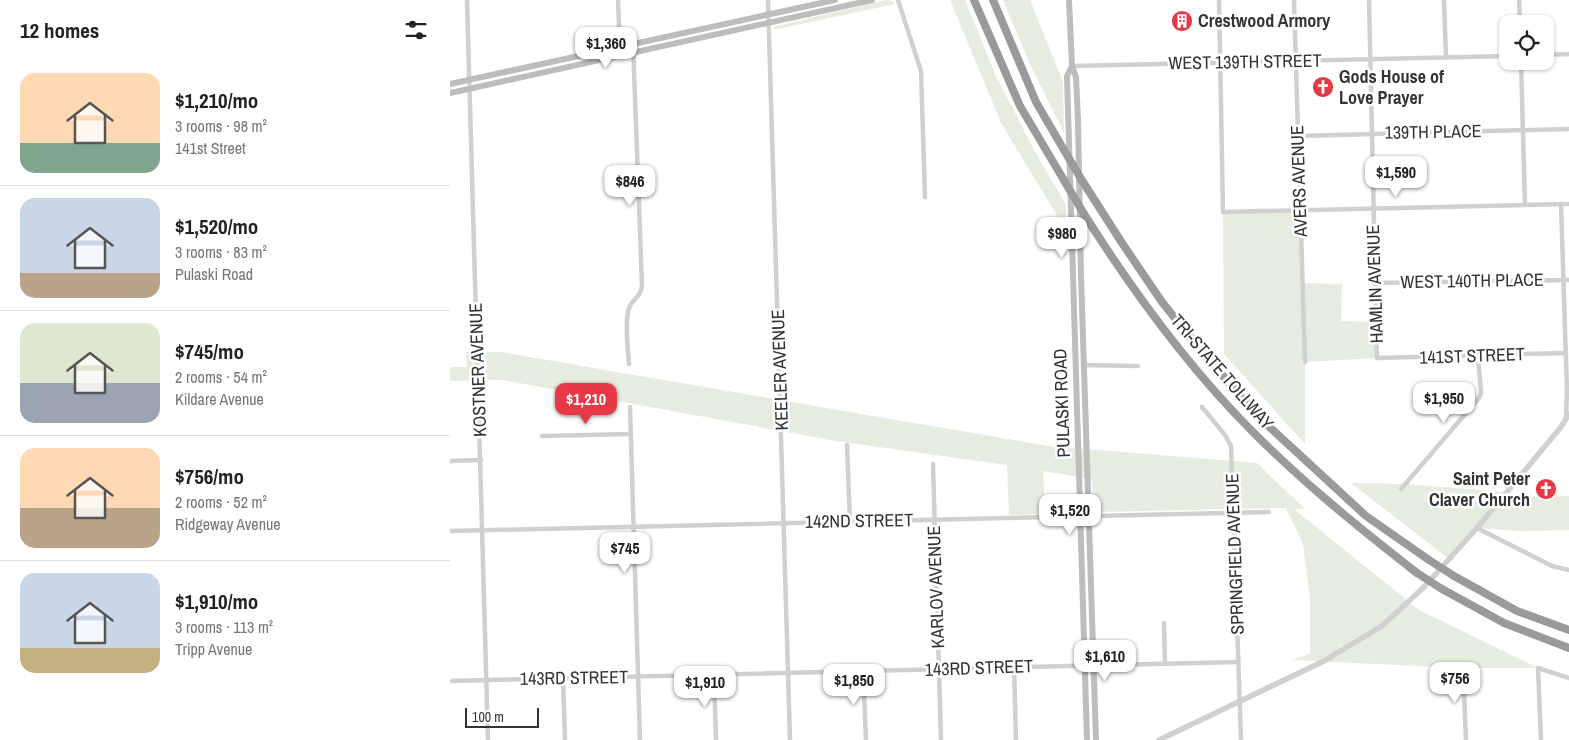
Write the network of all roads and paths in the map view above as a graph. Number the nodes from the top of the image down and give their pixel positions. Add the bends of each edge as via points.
1 (467, 0) edge
2 (618, 0) edge
3 (768, 0) edge
4 (835, 0) edge
5 (841, 0) edge
6 (872, 0) edge
7 (898, 0) edge
8 (974, 0) edge
9 (992, 0) edge
10 (1069, 0) edge
11 (1219, 0) edge
12 (1294, 0) edge
13 (1369, 0) edge
14 (1444, 0) edge
15 (1519, 0) edge
16 (841, 8) junction
17 (769, 14) junction
18 (1520, 15) edge
19 (769, 23) junction
20 (633, 44) junction
21 (620, 47) junction
22 (634, 52) junction
23 (1569, 54) edge
24 (620, 55) junction
25 (1554, 55) edge
26 (1499, 56) edge
27 (1446, 57) junction
28 (1371, 59) junction
29 (1295, 61) junction
30 (1220, 63) junction
31 (1072, 66) junction
32 (1521, 70) edge
33 (470, 79) junction
34 (450, 84) edge
35 (470, 88) junction
36 (450, 93) edge
37 (1569, 129) edge
38 (1523, 130) junction
39 (1372, 134) junction
40 (1298, 136) junction
41 (924, 197) dead end
42 (1561, 204) junction
43 (1569, 204) edge
44 (1525, 205) junction
45 (1373, 209) junction
46 (1300, 210) junction
47 (1566, 280) edge
48 (1374, 282) junction
49 (1566, 354) junction
50 (1478, 356) junction
51 (1377, 358) joint
52 (1305, 362) dead end
53 (629, 364) dead end
54 (1085, 366) junction
55 (1138, 366) dead end
56 (630, 407) dead end
57 (1202, 408) dead end
58 (1567, 416) edge
59 (631, 434) junction
60 (542, 436) dead end
61 (847, 445) dead end
62 (481, 460) junction
63 (450, 461) edge
64 (933, 464) dead end
65 (1402, 489) dead end
66 (1269, 512) dead end
67 (1234, 513) junction
68 (1080, 516) junction
69 (1089, 516) junction
70 (934, 520) junction
71 (850, 522) junction
72 (784, 523) junction
73 (634, 526) junction
74 (1477, 528) junction
75 (450, 531) edge
76 (482, 531) junction
77 (1569, 570) edge
78 (1164, 623) dead end
79 (1569, 630) edge
80 (1569, 648) edge
81 (1238, 662) junction
82 (1165, 664) junction
83 (1086, 665) junction
84 (1094, 665) junction
85 (1014, 667) junction
86 (1463, 668) dead end
87 (939, 669) junction
88 (863, 671) junction
89 (789, 673) junction
90 (714, 675) junction
91 (638, 677) junction
92 (563, 678) junction
93 (1569, 678) edge
94 (487, 680) junction
95 (450, 681) edge
96 (1240, 701) junction
97 (488, 740) edge
98 (565, 740) edge
99 (640, 740) edge
100 (716, 740) edge
101 (790, 740) edge
102 (866, 740) edge
103 (941, 740) edge
104 (1016, 740) edge
105 (1087, 740) edge
106 (1096, 740) edge
107 (1159, 740) edge
108 (1241, 740) edge
109 (1466, 740) edge
110 (1541, 740) edge

1 - 33 street, KOSTNER AVENUE
2 - 21 street
3 - 17 street, KEELER AVENUE
4 - 17 main road
5 - 16 street
6 - 16 main road
7 - 41 street via 921,71
8 - 80 highway, TRI-STATE TOLLWAY, bridge via 1020,106 1084,214 1146,307 1248,427 1352,522 1416,573 1504,623
9 - 79 highway, TRI-STATE TOLLWAY, bridge via 1036,102 1122,243 1162,302 1263,420 1366,516 1429,560 1517,611
10 - 31 main road, PULASKI ROAD
11 - 30 street
12 - 29 street, AVERS AVENUE
13 - 28 street, HAMLIN AVENUE
14 - 27 street
15 - 18 street
16 - 19 main road
17 - 19 street, KEELER AVENUE
17 - 20 main road
19 - 22 main road
19 - 72 street, KEELER AVENUE
20 - 21 main road
20 - 22 street
21 - 24 street
21 - 33 main road
22 - 24 main road
22 - 53 street via 642,293 631,303 628,311
23 - 25 street
24 - 35 main road
26 - 27 street, WEST 139TH STREET
27 - 28 street, WEST 139TH STREET
28 - 29 street, WEST 139TH STREET
28 - 39 street, HAMLIN AVENUE
29 - 30 street, WEST 139TH STREET
29 - 40 street, AVERS AVENUE
30 - 31 street, WEST 139TH STREET
30 - 46 street via 1223,212
31 - 54 main road, PULASKI ROAD via 1076,76
31 - 68 main road, PULASKI ROAD via 1067,76
32 - 38 street
33 - 34 main road
33 - 35 street, KOSTNER AVENUE
35 - 36 main road
35 - 62 street, KOSTNER AVENUE
37 - 38 street, 139TH PLACE
38 - 39 street, 139TH PLACE
38 - 44 street
39 - 40 street, 139TH PLACE
39 - 45 street, HAMLIN AVENUE
40 - 46 street, AVERS AVENUE
42 - 43 street
42 - 44 street
42 - 47 street
44 - 45 street
45 - 46 street
45 - 48 street, HAMLIN AVENUE
46 - 52 street, AVERS AVENUE
47 - 48 street, WEST 140TH PLACE
47 - 49 street
48 - 51 street, HAMLIN AVENUE
49 - 50 street, 141ST STREET
49 - 58 street
50 - 51 street, 141ST STREET
50 - 65 street via 1479,398
54 - 55 street
54 - 69 main road, PULASKI ROAD
56 - 59 street
57 - 67 street, SPRINGFIELD AVENUE via 1231,446
58 - 74 street
59 - 60 street
59 - 73 street
61 - 71 street
62 - 63 street
62 - 76 street, KOSTNER AVENUE
64 - 70 street, KARLOV AVENUE
66 - 67 street, 142ND STREET
67 - 69 street, 142ND STREET
67 - 81 street, SPRINGFIELD AVENUE
68 - 69 street, 142ND STREET
68 - 70 street, 142ND STREET
68 - 83 main road, PULASKI ROAD
69 - 84 main road, PULASKI ROAD
70 - 71 street, 142ND STREET
70 - 87 street, KARLOV AVENUE
71 - 72 street, 142ND STREET
72 - 73 street, 142ND STREET
72 - 89 street, KEELER AVENUE
73 - 76 street, 142ND STREET
73 - 91 street
74 - 77 street via 1552,566
74 - 96 street via 1424,588 1382,626 1324,660
75 - 76 street, 142ND STREET
76 - 94 street, KOSTNER AVENUE
78 - 82 street
81 - 82 street, 143RD STREET
81 - 96 street, SPRINGFIELD AVENUE
82 - 84 street, 143RD STREET
83 - 84 street, 143RD STREET
83 - 85 street, 143RD STREET
83 - 105 main road, PULASKI ROAD
84 - 106 main road, PULASKI ROAD
85 - 87 street, 143RD STREET
85 - 104 street
86 - 109 street
87 - 88 street, 143RD STREET
87 - 103 street, KARLOV AVENUE
88 - 89 street, 143RD STREET
88 - 102 street
89 - 90 street, 143RD STREET
89 - 101 street, KEELER AVENUE
90 - 91 street, 143RD STREET
90 - 100 street
91 - 92 street, 143RD STREET
91 - 99 street
92 - 94 street, 143RD STREET
92 - 98 street
93 - 110 street via 1538,668
94 - 95 street, 143RD STREET
94 - 97 street, KOSTNER AVENUE
96 - 107 street
96 - 108 street, SPRINGFIELD AVENUE

